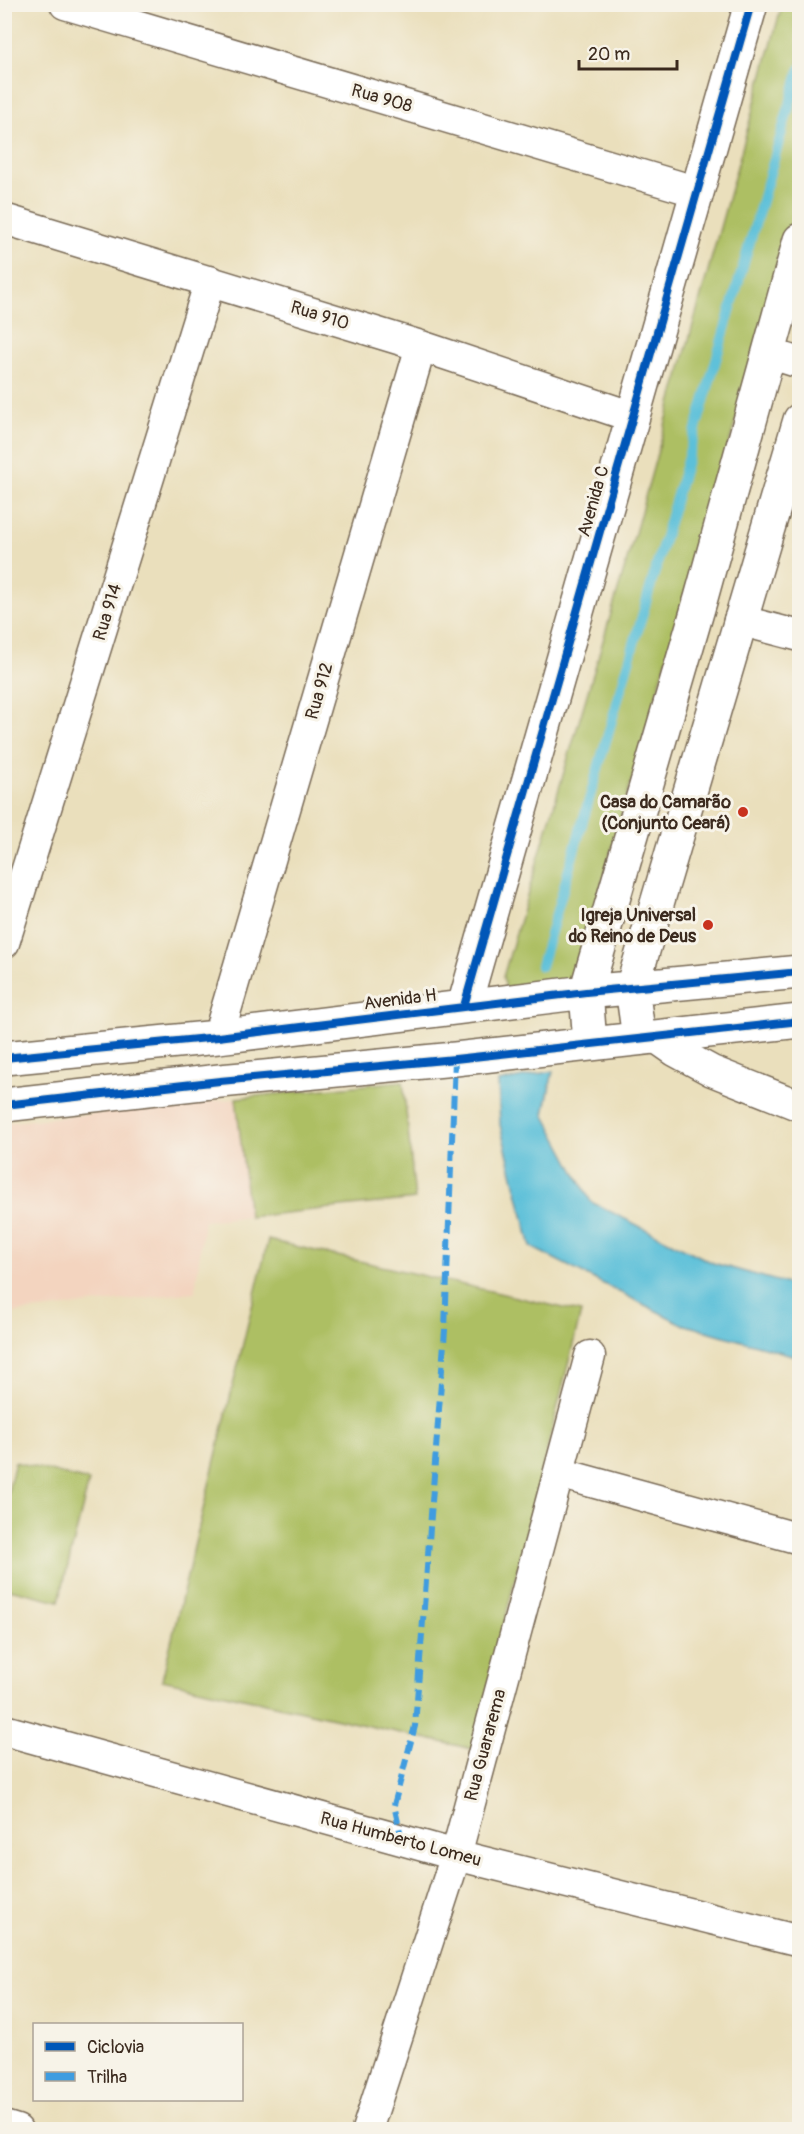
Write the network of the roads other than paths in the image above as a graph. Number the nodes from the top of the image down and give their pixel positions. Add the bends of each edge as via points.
1 (65, 4) edge
2 (751, 4) edge
3 (698, 192) junction
4 (4, 219) edge
5 (800, 240) edge
6 (210, 281) junction
7 (420, 345) junction
8 (768, 352) junction
9 (800, 363) edge
10 (633, 417) junction
11 (800, 420) edge
12 (739, 620) junction
13 (800, 636) edge
14 (4, 943) edge
15 (800, 972) edge
16 (632, 988) junction
17 (586, 992) junction
18 (464, 1006) junction
19 (800, 1022) edge
20 (218, 1037) junction
21 (647, 1038) junction
22 (590, 1043) junction
23 (4, 1058) edge
24 (4, 1105) edge
25 (800, 1106) edge
26 (590, 1356) dead end
27 (559, 1473) junction
28 (800, 1539) edge
29 (4, 1730) edge
30 (456, 1855) junction
31 (800, 1941) edge
32 (4, 2126) edge
33 (17, 2130) edge
34 (368, 2130) edge

1 - 3 street, Rua 908
2 - 3 street, Avenida C
3 - 10 street, Avenida C
4 - 6 street, Rua 910
5 - 8 street
6 - 7 street, Rua 910
6 - 14 street, Rua 914
7 - 10 street, Rua 910
7 - 20 street, Rua 912
8 - 9 street
8 - 17 street
10 - 18 street, Avenida C
11 - 12 street
12 - 13 street
12 - 16 street
15 - 16 street, Avenida H
16 - 17 street, Avenida H
16 - 21 street
17 - 18 street, Avenida H
17 - 22 street
18 - 20 street, Avenida H
19 - 21 street
20 - 23 street, Avenida H
21 - 22 street
21 - 25 street via 712,1071
22 - 24 street
26 - 27 street, Rua Guararema
27 - 28 street
27 - 30 street, Rua Guararema
29 - 30 street, Rua Humberto Lomeu
30 - 31 street, Rua Humberto Lomeu
30 - 34 street, Rua Guararema
32 - 33 street

